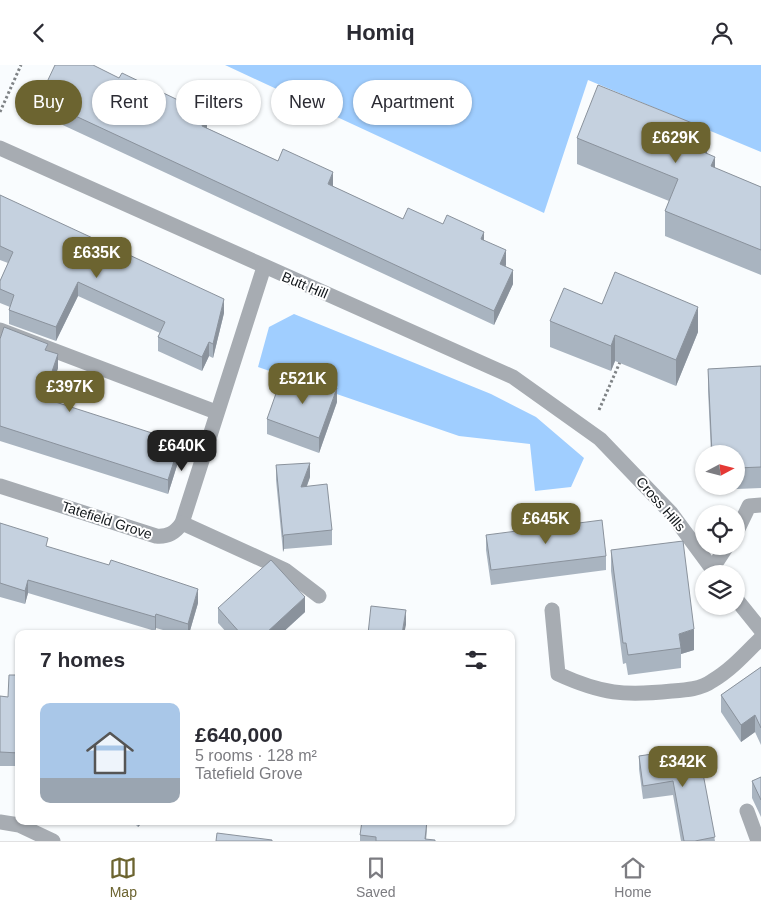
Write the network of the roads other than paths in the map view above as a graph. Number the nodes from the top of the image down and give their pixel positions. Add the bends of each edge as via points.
1 (0, 148) edge
2 (264, 267) junction
3 (0, 330) edge
4 (216, 412) junction
5 (600, 439) joint
6 (0, 486) edge
7 (761, 505) edge
8 (745, 514) edge
9 (182, 523) junction
10 (710, 565) edge
11 (319, 596) dead end
12 (552, 610) dead end
13 (745, 610) edge
14 (761, 630) edge
15 (761, 638) edge
16 (747, 811) dead end
17 (0, 822) edge
18 (15, 824) edge
19 (18, 825) edge
20 (53, 841) edge
21 (758, 841) edge

1 - 2 street, Butt Hill
2 - 4 street
2 - 5 street, Butt Hill via 513,377
3 - 4 street
4 - 9 street
5 - 10 street, Cross Hills via 671,513
6 - 9 street, Tatefield Grove via 156,536 174,533
7 - 8 street via 749,506
9 - 11 street via 285,570
12 - 15 street via 558,674 611,693 636,695 692,689 711,683
13 - 14 street
16 - 21 street
17 - 18 street
19 - 20 street

